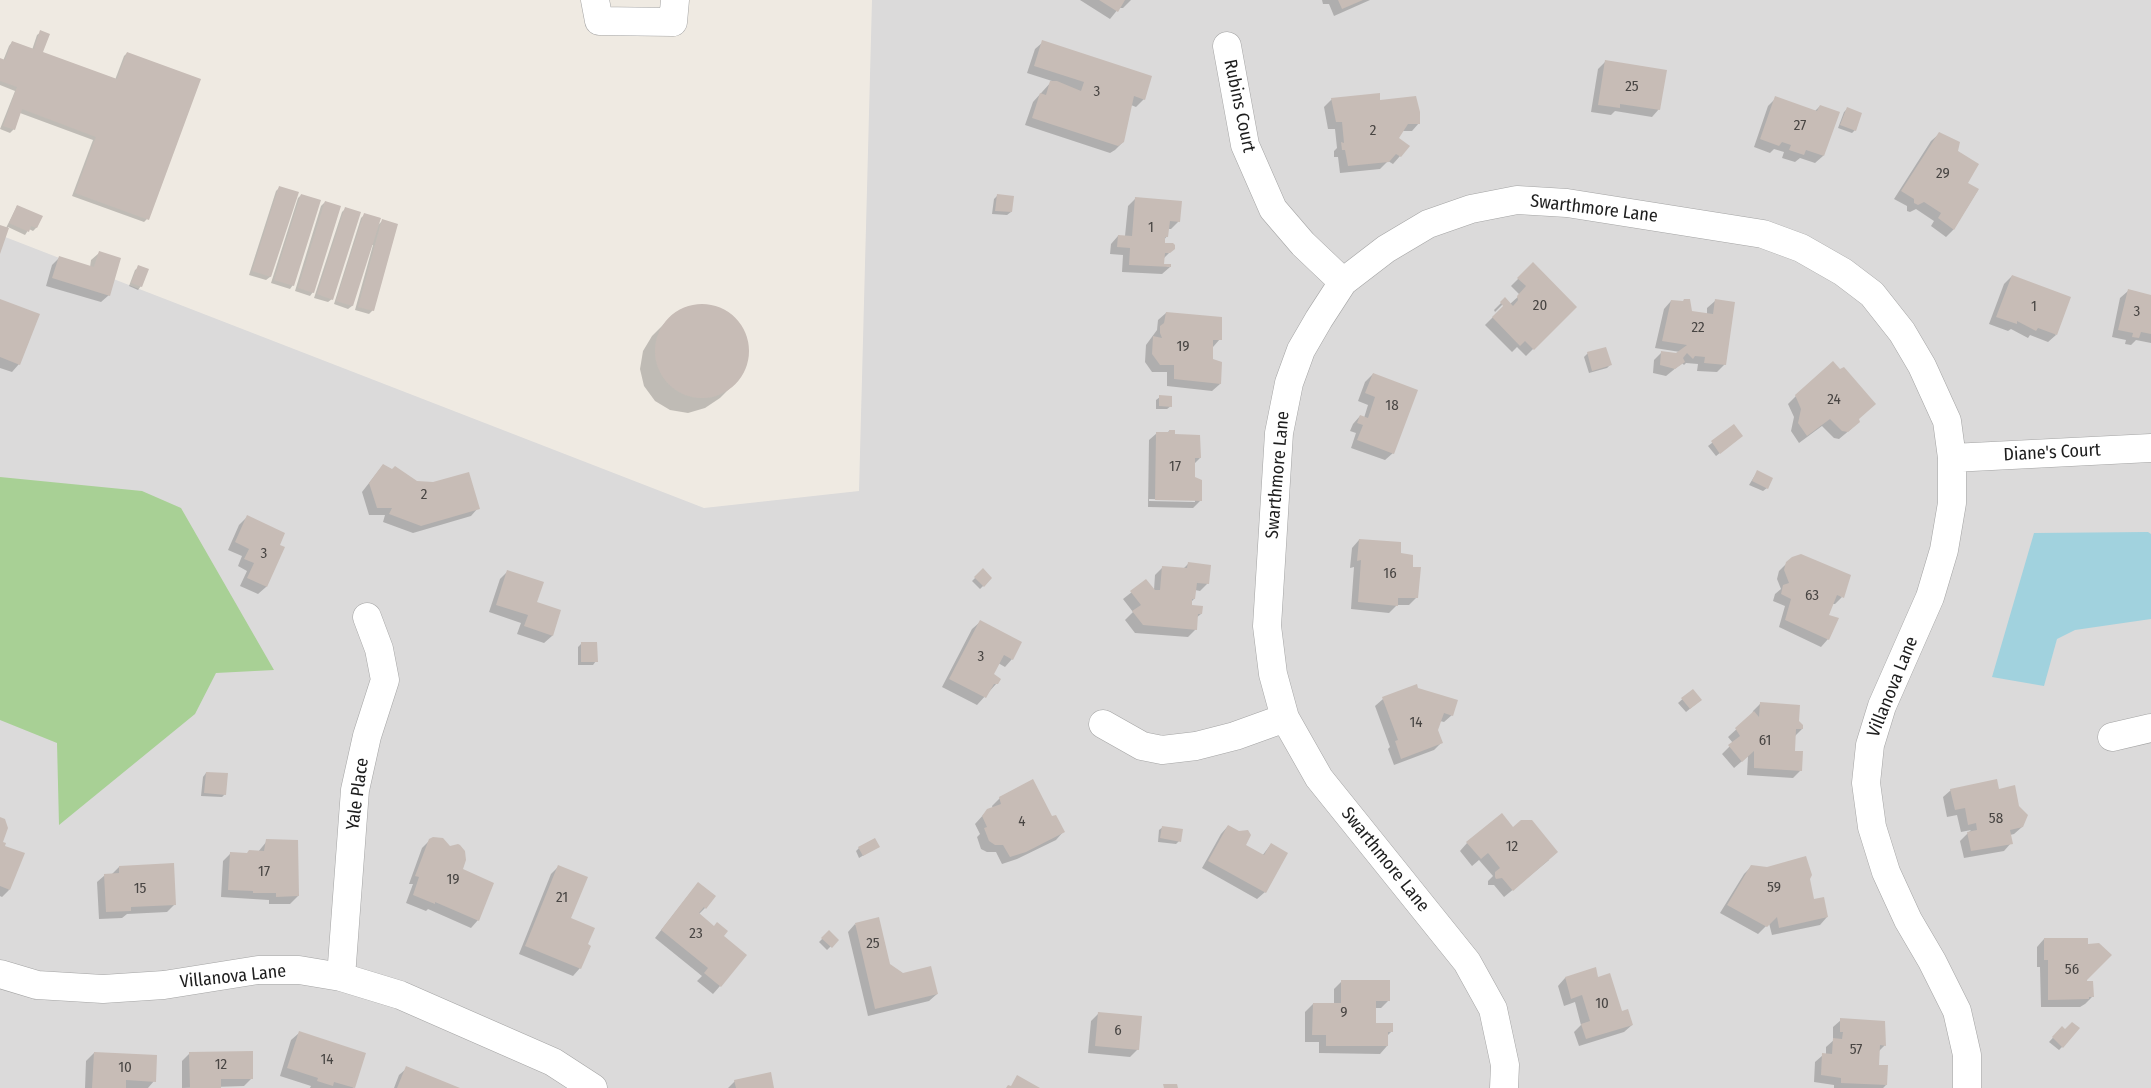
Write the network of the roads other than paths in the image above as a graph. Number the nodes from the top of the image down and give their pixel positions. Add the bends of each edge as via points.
1 (595, 0) edge
2 (675, 0) edge
3 (1227, 46) dead end
4 (1343, 282) junction
5 (1922, 366) joint
6 (2151, 448) edge
7 (1952, 458) junction
8 (367, 617) dead end
9 (1285, 718) junction
10 (1104, 724) dead end
11 (2151, 728) edge
12 (2112, 737) dead end
13 (0, 974) edge
14 (341, 977) junction
15 (593, 1088) edge
16 (1504, 1088) edge
17 (1966, 1088) edge

1 - 2 street via 599,21 673,22
3 - 4 street, Rubins Court via 1245,144 1273,209 1303,244
4 - 5 street, Swarthmore Lane via 1386,249 1428,224 1471,209 1517,200 1567,203 1763,234 1801,248 1843,272 1872,294 1902,332
4 - 9 street, Swarthmore Lane via 1301,350 1289,383 1279,433 1267,626 1273,674
5 - 7 street, Villanova Lane via 1947,421
6 - 7 street, Diane's Court
7 - 17 street, Villanova Lane via 1952,503 1944,550 1930,597 1882,706 1870,746 1866,783 1872,827 1886,872 1957,1011 1967,1055
8 - 14 street, Yale Place via 379,649 385,680 367,736 356,790
9 - 10 street via 1235,736 1162,750 1142,746
9 - 16 street, Swarthmore Lane via 1319,778 1467,962 1492,1008 1505,1064
11 - 12 street
13 - 14 street, Villanova Lane via 37,985 103,989 258,970 299,970
14 - 15 street, Villanova Lane via 400,995 553,1062

